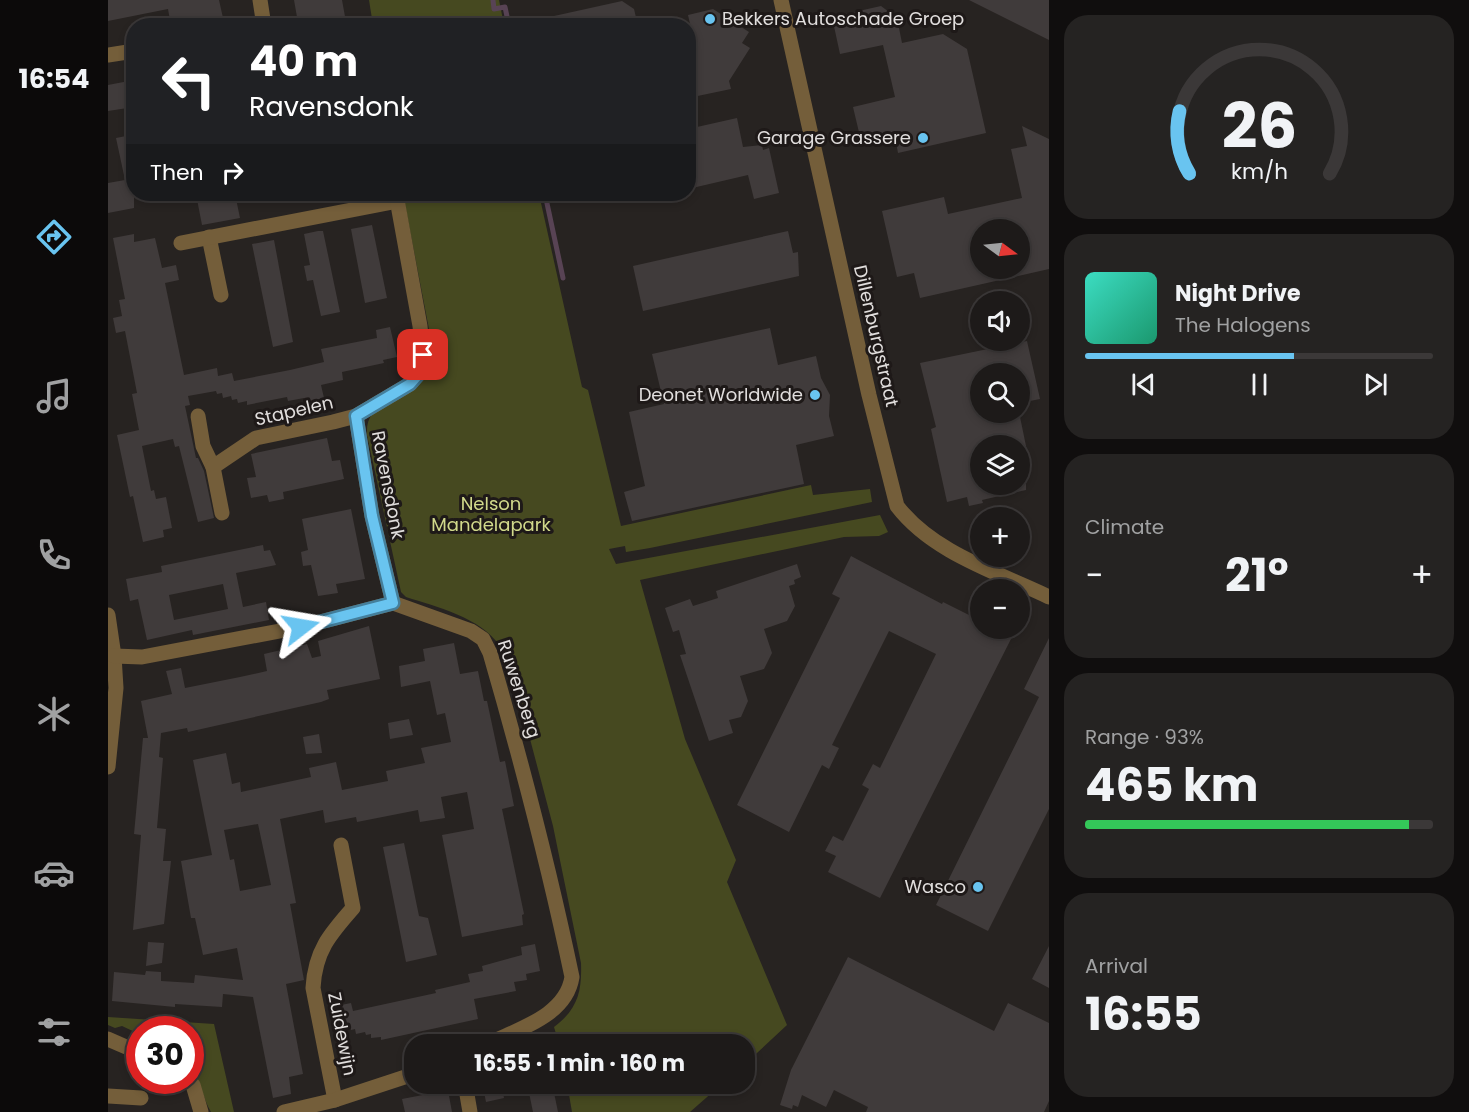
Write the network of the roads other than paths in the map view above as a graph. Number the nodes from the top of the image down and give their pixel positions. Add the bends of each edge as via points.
1 (260, 0) edge
2 (781, 0) edge
3 (263, 18) edge
4 (126, 52) edge
5 (108, 54) edge
6 (378, 201) edge
7 (398, 201) edge
8 (209, 237) junction
9 (181, 243) dead end
10 (221, 296) dead end
11 (198, 416) dead end
12 (356, 416) junction
13 (213, 467) junction
14 (222, 513) dead end
15 (1049, 597) edge
16 (393, 603) junction
17 (108, 615) edge
18 (114, 656) junction
19 (108, 760) edge
20 (108, 767) edge
21 (341, 845) dead end
22 (508, 1034) edge
23 (108, 1039) edge
24 (126, 1047) edge
25 (404, 1078) edge
26 (196, 1094) edge
27 (467, 1094) edge
28 (108, 1096) edge
29 (141, 1098) dead end
30 (326, 1105) edge
31 (201, 1112) edge
32 (284, 1112) edge
33 (470, 1112) edge

1 - 3 street
2 - 15 street, Dillenburgstraat via 897,506 939,546
4 - 5 street
6 - 8 street
7 - 12 street, Ravensdonk via 423,355 418,375 410,384
8 - 9 street
8 - 10 street
11 - 13 street via 203,446
12 - 13 street, Stapelen via 256,438
12 - 16 street, Ravensdonk via 372,516
13 - 14 street
16 - 18 street via 233,640 142,657
16 - 22 street, Ruwenberg via 483,639 515,739 572,977 562,1002
17 - 18 street
18 - 19 street via 116,688
19 - 20 street
21 - 30 street, Zuidewijn via 353,908 324,943 313,988
23 - 24 street
25 - 30 street
26 - 31 street
27 - 33 street
28 - 29 street
30 - 32 street

